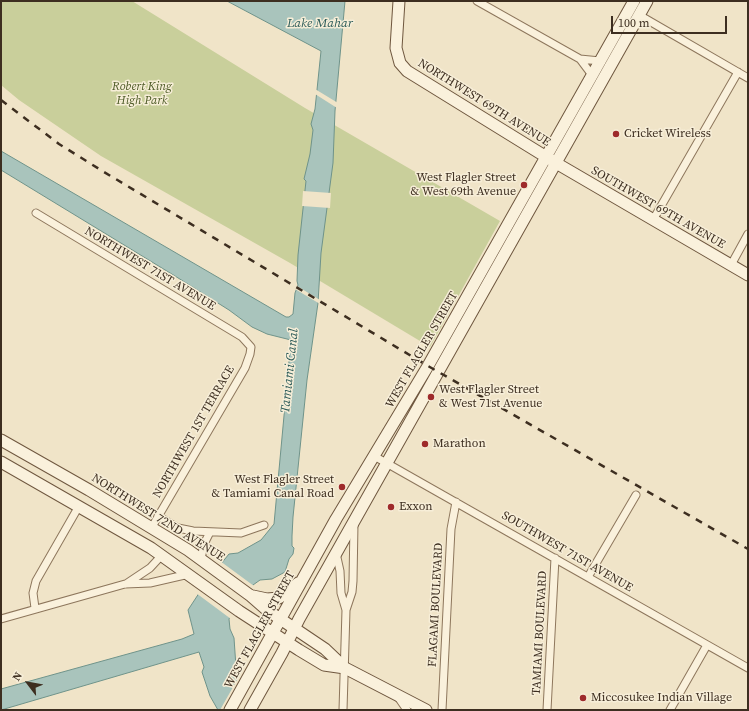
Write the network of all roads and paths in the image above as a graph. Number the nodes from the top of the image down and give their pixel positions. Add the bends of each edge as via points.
1 (399, 1) edge
2 (477, 1) edge
3 (634, 1) edge
4 (647, 1) edge
5 (639, 15) junction
6 (580, 59) junction
7 (600, 61) junction
8 (738, 72) junction
9 (592, 75) junction
10 (748, 78) edge
11 (551, 160) junction
12 (36, 213) dead end
13 (653, 220) junction
14 (748, 234) edge
15 (731, 265) junction
16 (748, 275) edge
17 (472, 289) junction
18 (482, 295) junction
19 (251, 347) joint
20 (1, 440) edge
21 (374, 456) junction
22 (1, 462) edge
23 (386, 463) junction
24 (89, 490) junction
25 (636, 495) dead end
26 (456, 502) junction
27 (79, 506) junction
28 (158, 516) junction
29 (354, 520) junction
30 (264, 525) dead end
31 (152, 527) junction
32 (210, 532) junction
33 (143, 543) junction
34 (336, 552) junction
35 (162, 555) junction
36 (555, 558) junction
37 (201, 559) junction
38 (189, 574) junction
39 (305, 577) junction
40 (588, 577) junction
41 (125, 584) junction
42 (251, 596) junction
43 (35, 608) junction
44 (346, 610) junction
45 (1, 619) edge
46 (282, 620) junction
47 (294, 628) junction
48 (273, 634) junction
49 (287, 643) junction
50 (707, 645) junction
51 (345, 668) junction
52 (748, 668) edge
53 (395, 694) junction
54 (230, 710) edge
55 (250, 710) edge
56 (343, 710) edge
57 (408, 710) edge
58 (426, 710) edge
59 (442, 710) edge
60 (547, 710) edge
61 (670, 710) edge

1 - 11 main road, NORTHWEST 69TH AVENUE via 396,48 400,63 411,74
2 - 6 street
3 - 7 main road, WEST FLAGLER STREET
4 - 5 main road, WEST FLAGLER STREET
5 - 8 street
5 - 11 main road, WEST FLAGLER STREET
6 - 7 street
6 - 9 street
7 - 9 main road, WEST FLAGLER STREET
8 - 10 street
8 - 13 street
9 - 11 main road, WEST FLAGLER STREET
11 - 13 main road, SOUTHWEST 69TH AVENUE
11 - 17 main road, WEST FLAGLER STREET
11 - 18 main road, WEST FLAGLER STREET
12 - 19 street, NORTHWEST 71ST AVENUE via 242,337
13 - 15 main road, SOUTHWEST 69TH AVENUE
14 - 15 street
15 - 16 main road, SOUTHWEST 69TH AVENUE
17 - 18 main road
17 - 21 main road, WEST FLAGLER STREET
18 - 23 main road, WEST FLAGLER STREET
19 - 28 street, NORTHWEST 1ST TERRACE via 245,368
20 - 24 main road, NORTHWEST 72ND AVENUE
21 - 23 street, SOUTHWEST 71ST AVENUE
21 - 39 main road, WEST FLAGLER STREET
22 - 27 main road
23 - 26 street, SOUTHWEST 71ST AVENUE
23 - 29 main road, WEST FLAGLER STREET
24 - 27 main road
24 - 31 main road, NORTHWEST 72ND AVENUE
25 - 40 street
26 - 36 street, SOUTHWEST 71ST AVENUE
26 - 59 street, FLAGAMI BOULEVARD via 451,529
27 - 33 main road
27 - 43 street via 36,581 33,593
28 - 31 street, NORTHWEST 1ST TERRACE
28 - 32 street via 178,528
29 - 34 main road, WEST FLAGLER STREET
29 - 44 street via 353,581
30 - 32 street via 241,533
31 - 33 main road
31 - 37 main road, NORTHWEST 72ND AVENUE
32 - 37 street
33 - 35 main road
34 - 44 street via 341,593
34 - 47 main road, WEST FLAGLER STREET
35 - 38 main road
35 - 41 street via 150,568
36 - 40 street, SOUTHWEST 71ST AVENUE
36 - 60 street, TAMIAMI BOULEVARD
37 - 42 main road, NORTHWEST 72ND AVENUE
38 - 41 street via 150,583
38 - 48 main road
39 - 42 main road via 279,598 270,600
39 - 46 main road, WEST FLAGLER STREET
40 - 50 street, SOUTHWEST 71ST AVENUE
41 - 43 street
42 - 46 main road, NORTHWEST 72ND AVENUE
43 - 45 street
44 - 51 street
46 - 47 main road, NORTHWEST 72ND AVENUE
46 - 48 main road, WEST FLAGLER STREET
47 - 49 main road, WEST FLAGLER STREET
47 - 51 main road, NORTHWEST 72ND AVENUE via 325,648
48 - 49 main road
48 - 54 main road, WEST FLAGLER STREET
49 - 51 main road via 324,665
49 - 55 main road, WEST FLAGLER STREET
50 - 52 street, SOUTHWEST 71ST AVENUE
50 - 61 street
51 - 53 main road
51 - 56 street
53 - 57 street
53 - 58 main road

